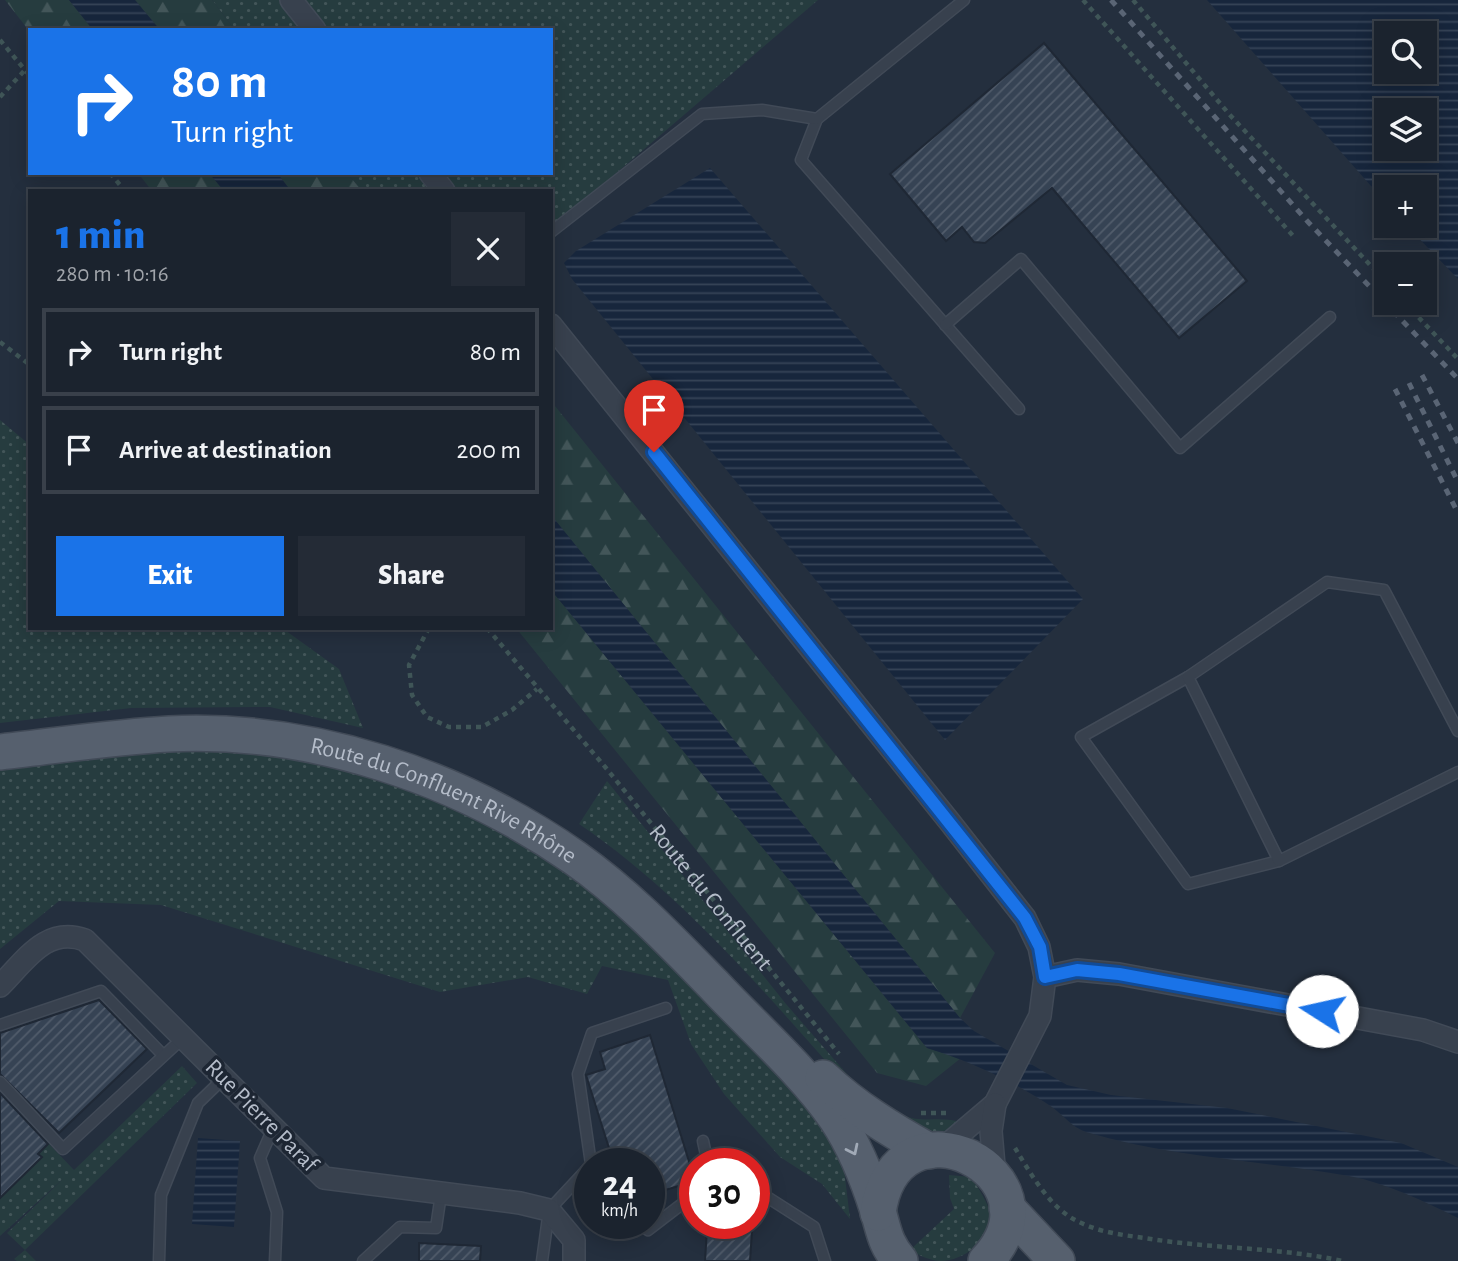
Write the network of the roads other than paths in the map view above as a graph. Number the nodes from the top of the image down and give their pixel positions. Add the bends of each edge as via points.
1 (291, 0) edge
2 (964, 0) edge
3 (313, 28) edge
4 (817, 119) junction
5 (432, 175) edge
6 (442, 189) edge
7 (553, 230) edge
8 (1330, 317) dead end
9 (945, 325) junction
10 (553, 327) edge
11 (1019, 410) dead end
12 (1188, 677) junction
13 (1458, 731) edge
14 (0, 735) edge
15 (0, 752) edge
16 (1458, 772) edge
17 (1279, 861) junction
18 (1045, 977) junction
19 (0, 986) edge
20 (667, 1008) dead end
21 (0, 1025) edge
22 (184, 1037) junction
23 (1458, 1042) edge
24 (163, 1055) junction
25 (225, 1077) junction
26 (0, 1082) edge
27 (999, 1098) junction
28 (274, 1126) junction
29 (703, 1141) dead end
30 (588, 1148) edge
31 (705, 1148) edge
32 (935, 1150) junction
33 (574, 1183) edge
34 (1001, 1192) junction
35 (441, 1194) junction
36 (770, 1200) edge
37 (679, 1206) edge
38 (549, 1210) junction
39 (878, 1213) junction
40 (665, 1217) edge
41 (893, 1257) edge
42 (159, 1261) edge
43 (275, 1261) edge
44 (363, 1261) edge
45 (542, 1261) edge
46 (574, 1261) edge
47 (825, 1261) edge
48 (986, 1261) edge
49 (1057, 1261) edge

1 - 3 street
2 - 4 lane
4 - 7 lane via 762,110 702,114
4 - 9 lane via 801,160
5 - 6 street
8 - 9 lane via 1180,448 1021,259
9 - 11 lane
10 - 18 street via 1025,918 1040,947
12 - 13 lane via 1327,582 1384,590
12 - 17 lane
12 - 17 lane via 1081,737 1188,884
14 - 32 main road, Route du Confluent Rive Rhône via 168,718 223,718 341,737 464,776 555,824 600,856 719,966 844,1098 884,1126
15 -> 39 main road, Route du Confluent Rive Rhône via 169,734 231,736 289,742 366,759 480,801 576,859 645,915 836,1117
16 - 17 lane
18 - 23 street via 1077,970 1119,974 1423,1030
18 - 27 street via 1040,1016
19 - 22 street, Rue Pierre Paraf via 49,938 68,934 85,940
20 - 30 lane via 592,1033 578,1074
21 - 24 lane via 102,991
22 - 24 lane
22 - 25 street, Rue Pierre Paraf
24 - 26 lane via 63,1149
25 - 28 street, Rue Pierre Paraf
25 - 42 lane via 198,1103 161,1195
27 - 32 street
27 - 34 street via 991,1131
28 - 35 street, Rue Pierre Paraf via 324,1178
28 - 43 lane via 260,1158 277,1212
29 - 31 lane
32 - 34 main road, Route du Confluent Rive Rhône via 972,1157
32 - 39 main road via 906,1161 888,1180
33 - 38 lane
34 - 48 main road via 1006,1227
34 - 49 main road
35 - 38 street, Rue Pierre Paraf
35 - 44 lane via 436,1228 400,1227
36 - 47 lane via 814,1227
37 - 40 lane
38 - 45 lane
38 - 46 street via 574,1240
39 - 41 main road, Route du Confluent Rive Rhône

